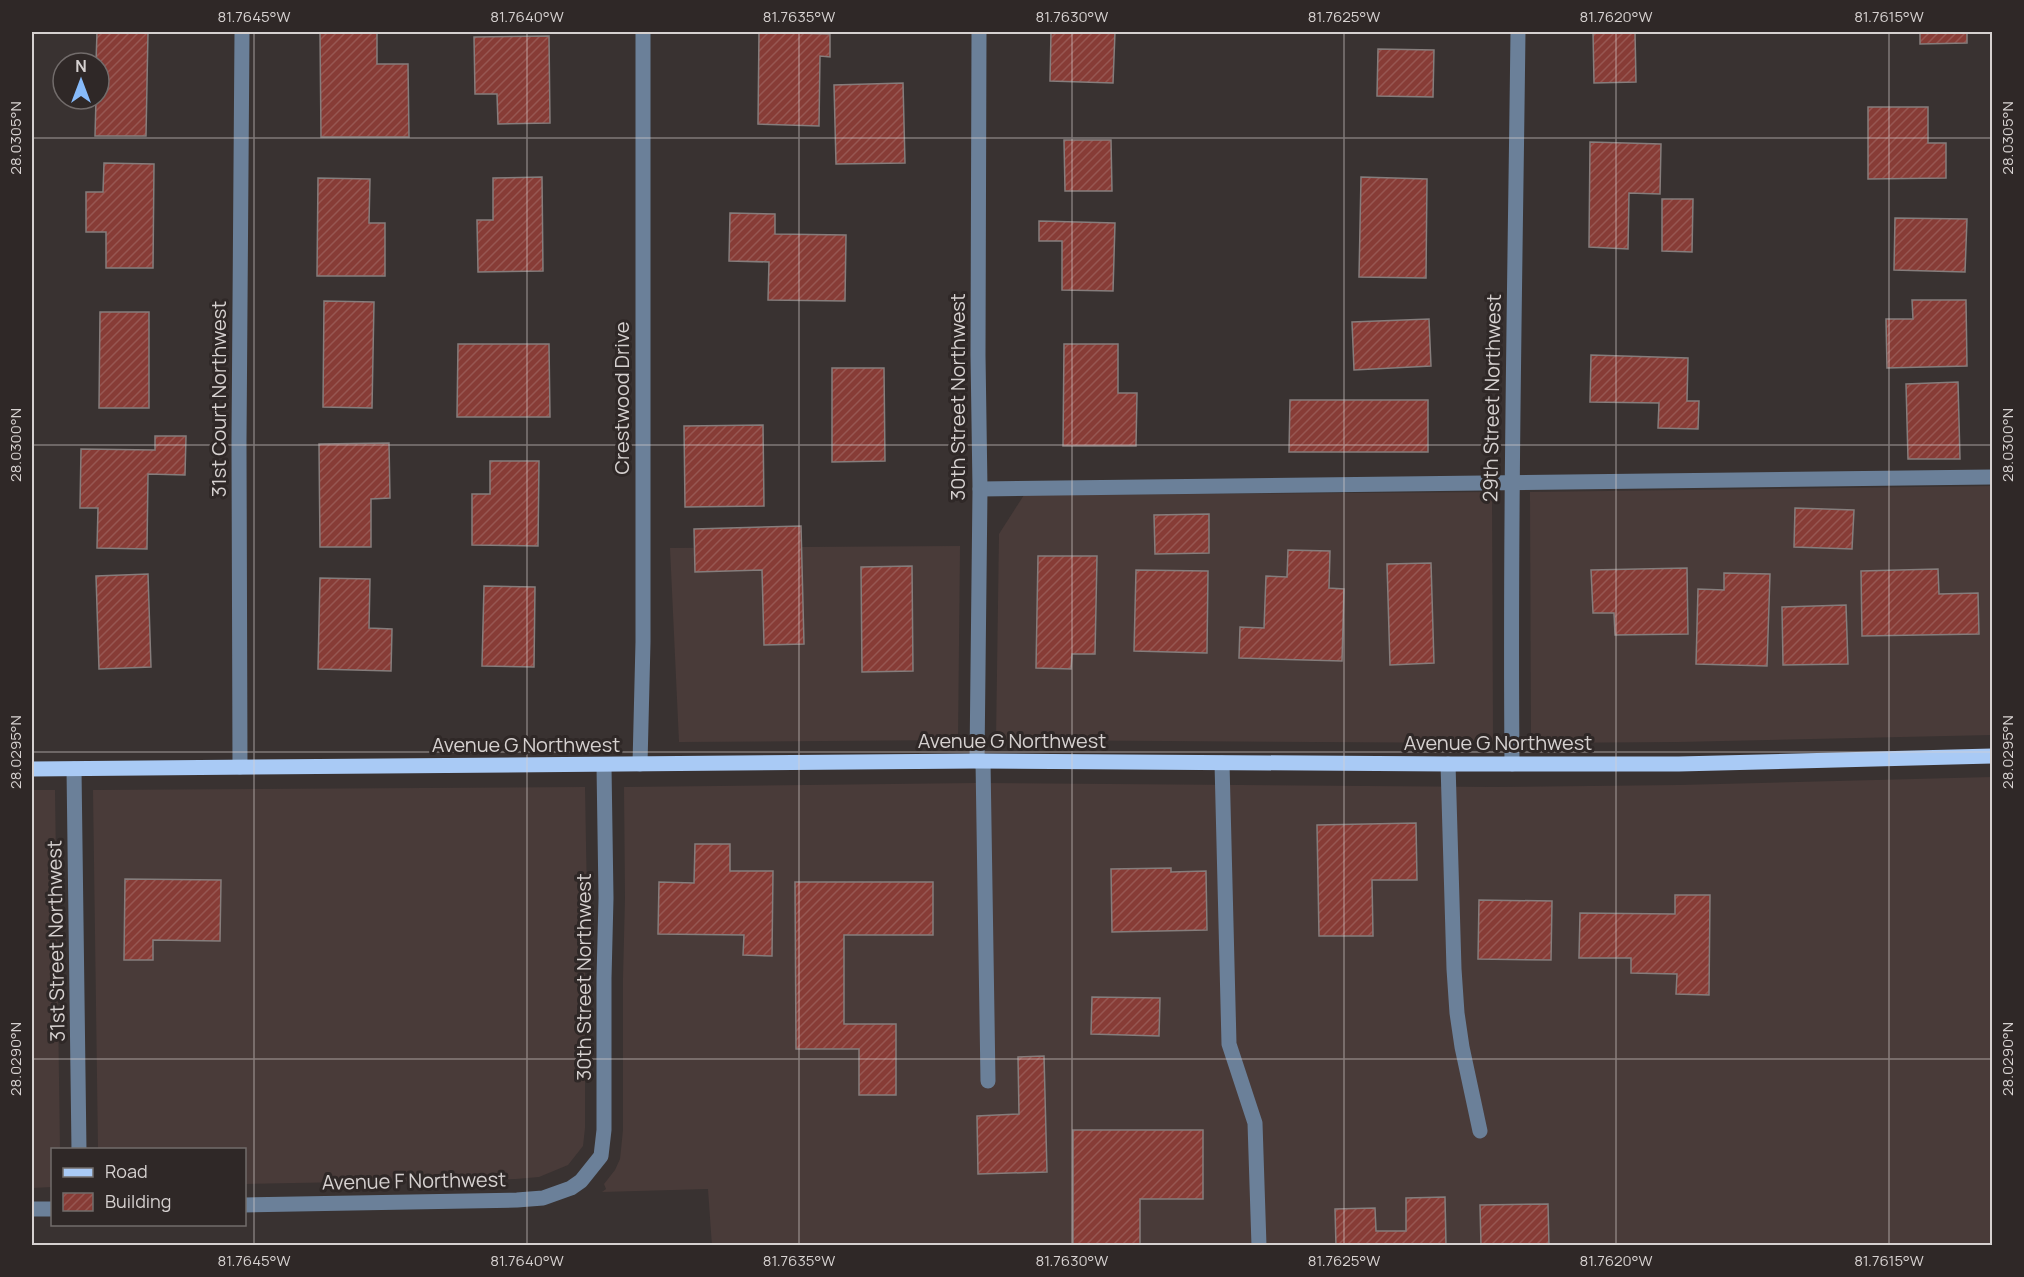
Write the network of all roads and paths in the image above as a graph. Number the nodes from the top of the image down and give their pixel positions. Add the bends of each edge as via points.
1 (242, 32) edge
2 (644, 32) edge
3 (980, 32) edge
4 (1518, 32) edge
5 (1992, 477) edge
6 (1511, 482) junction
7 (980, 489) junction
8 (1992, 756) edge
9 (980, 761) junction
10 (1222, 763) junction
11 (640, 764) junction
12 (1448, 764) junction
13 (1512, 764) junction
14 (604, 766) junction
15 (240, 767) junction
16 (32, 769) edge
17 (74, 769) junction
18 (988, 1081) dead end
19 (1480, 1131) dead end
20 (79, 1148) edge
21 (580, 1181) joint
22 (246, 1205) edge
23 (32, 1209) edge
24 (51, 1209) edge
25 (1259, 1245) edge

1 - 15 street, 31st Court Northwest
2 - 11 street, Crestwood Drive
3 - 7 street, 30th Street Northwest
4 - 6 street, 29th Street Northwest
5 - 6 street
6 - 7 street
6 - 13 street, 29th Street Northwest
7 - 9 street, 30th Street Northwest
8 - 13 main road, Avenue G Northwest
9 - 10 main road, Avenue G Northwest
9 - 11 main road, Avenue G Northwest
9 - 18 street, 30th Street Northwest
10 - 12 main road, Avenue G Northwest
10 - 25 street via 1229,1044 1255,1123
11 - 14 main road, Avenue G Northwest
12 - 13 main road, Avenue G Northwest
12 - 19 street via 1457,1013
14 - 15 main road, Avenue G Northwest
14 - 21 street, 30th Street Northwest via 604,1130 601,1156
15 - 17 main road, Avenue G Northwest
16 - 17 main road, Avenue G Northwest
17 - 20 street, 31st Street Northwest
21 - 22 street, Avenue F Northwest via 543,1198 517,1200
23 - 24 street

